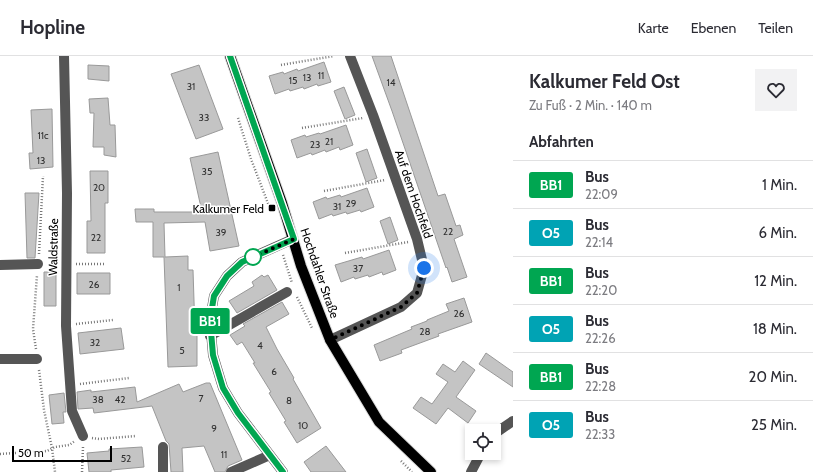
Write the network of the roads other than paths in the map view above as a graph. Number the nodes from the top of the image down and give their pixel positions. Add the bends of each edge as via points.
1 (64, 56) edge
2 (230, 56) edge
3 (350, 56) edge
4 (294, 239) junction
5 (38, 264) road end
6 (0, 265) edge
7 (287, 292) dead end
8 (210, 336) junction
9 (330, 340) junction
10 (0, 359) edge
11 (37, 359) road end
12 (513, 421) edge
13 (501, 429) edge
14 (83, 436) road end
15 (163, 447) dead end
16 (270, 455) junction
17 (477, 460) edge
18 (163, 472) edge
19 (231, 472) edge
20 (283, 472) edge
21 (431, 472) edge
22 (471, 472) edge

1 - 14 street, Waldstraße via 66,326 72,411
2 - 4 main road, Hochdahler Straße
3 - 9 street, Auf dem Hochfeld via 417,240 424,268 417,293 401,307
4 - 8 street via 281,250 242,262 227,276 214,296
4 - 9 main road, Hochdahler Straße via 301,266
5 - 6 street
7 - 8 street
8 - 16 street via 223,388 238,413
9 - 21 main road, Hochdahler Straße via 379,422
10 - 11 street
12 - 13 street
15 - 18 street
16 - 19 street
16 - 20 street
17 - 22 street

